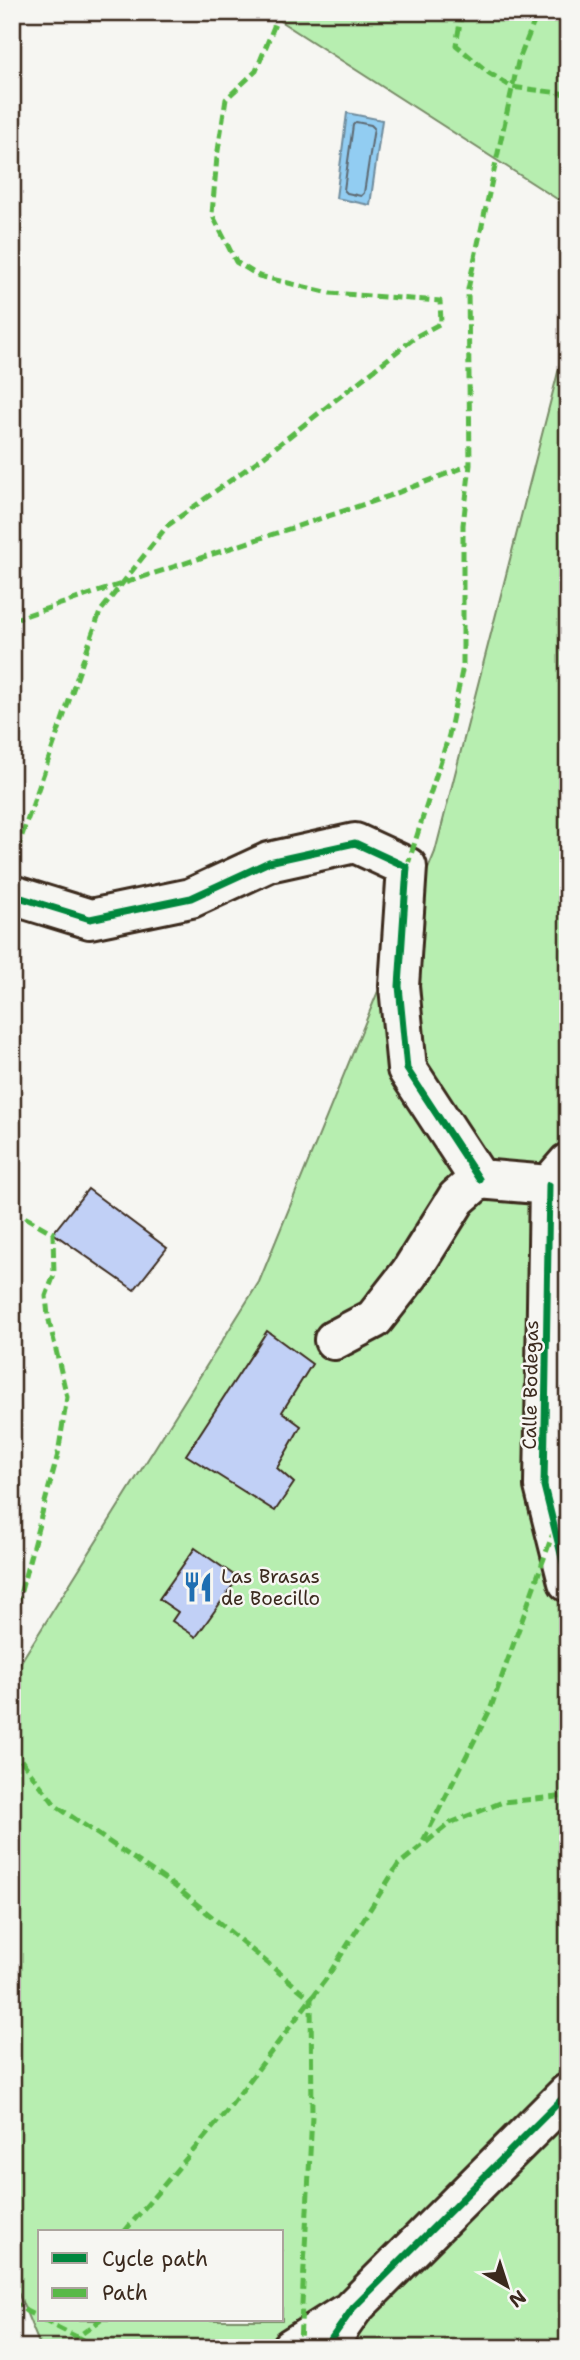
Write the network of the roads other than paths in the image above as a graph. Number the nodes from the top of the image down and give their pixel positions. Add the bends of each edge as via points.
1 (12, 895) edge
2 (558, 1174) edge
3 (479, 1179) junction
4 (334, 1340) dead end
5 (568, 1582) edge
6 (568, 2093) edge
7 (353, 2308) junction
8 (291, 2348) edge
9 (325, 2348) edge

1 - 3 street via 90,919 191,898 269,862 355,843 407,867 399,986 407,1069
2 - 3 street, Calle Bodegas
2 - 5 street, Calle Bodegas via 544,1486
3 - 4 street via 457,1198 410,1273 374,1319
6 - 7 street
7 - 8 street
7 - 9 street

